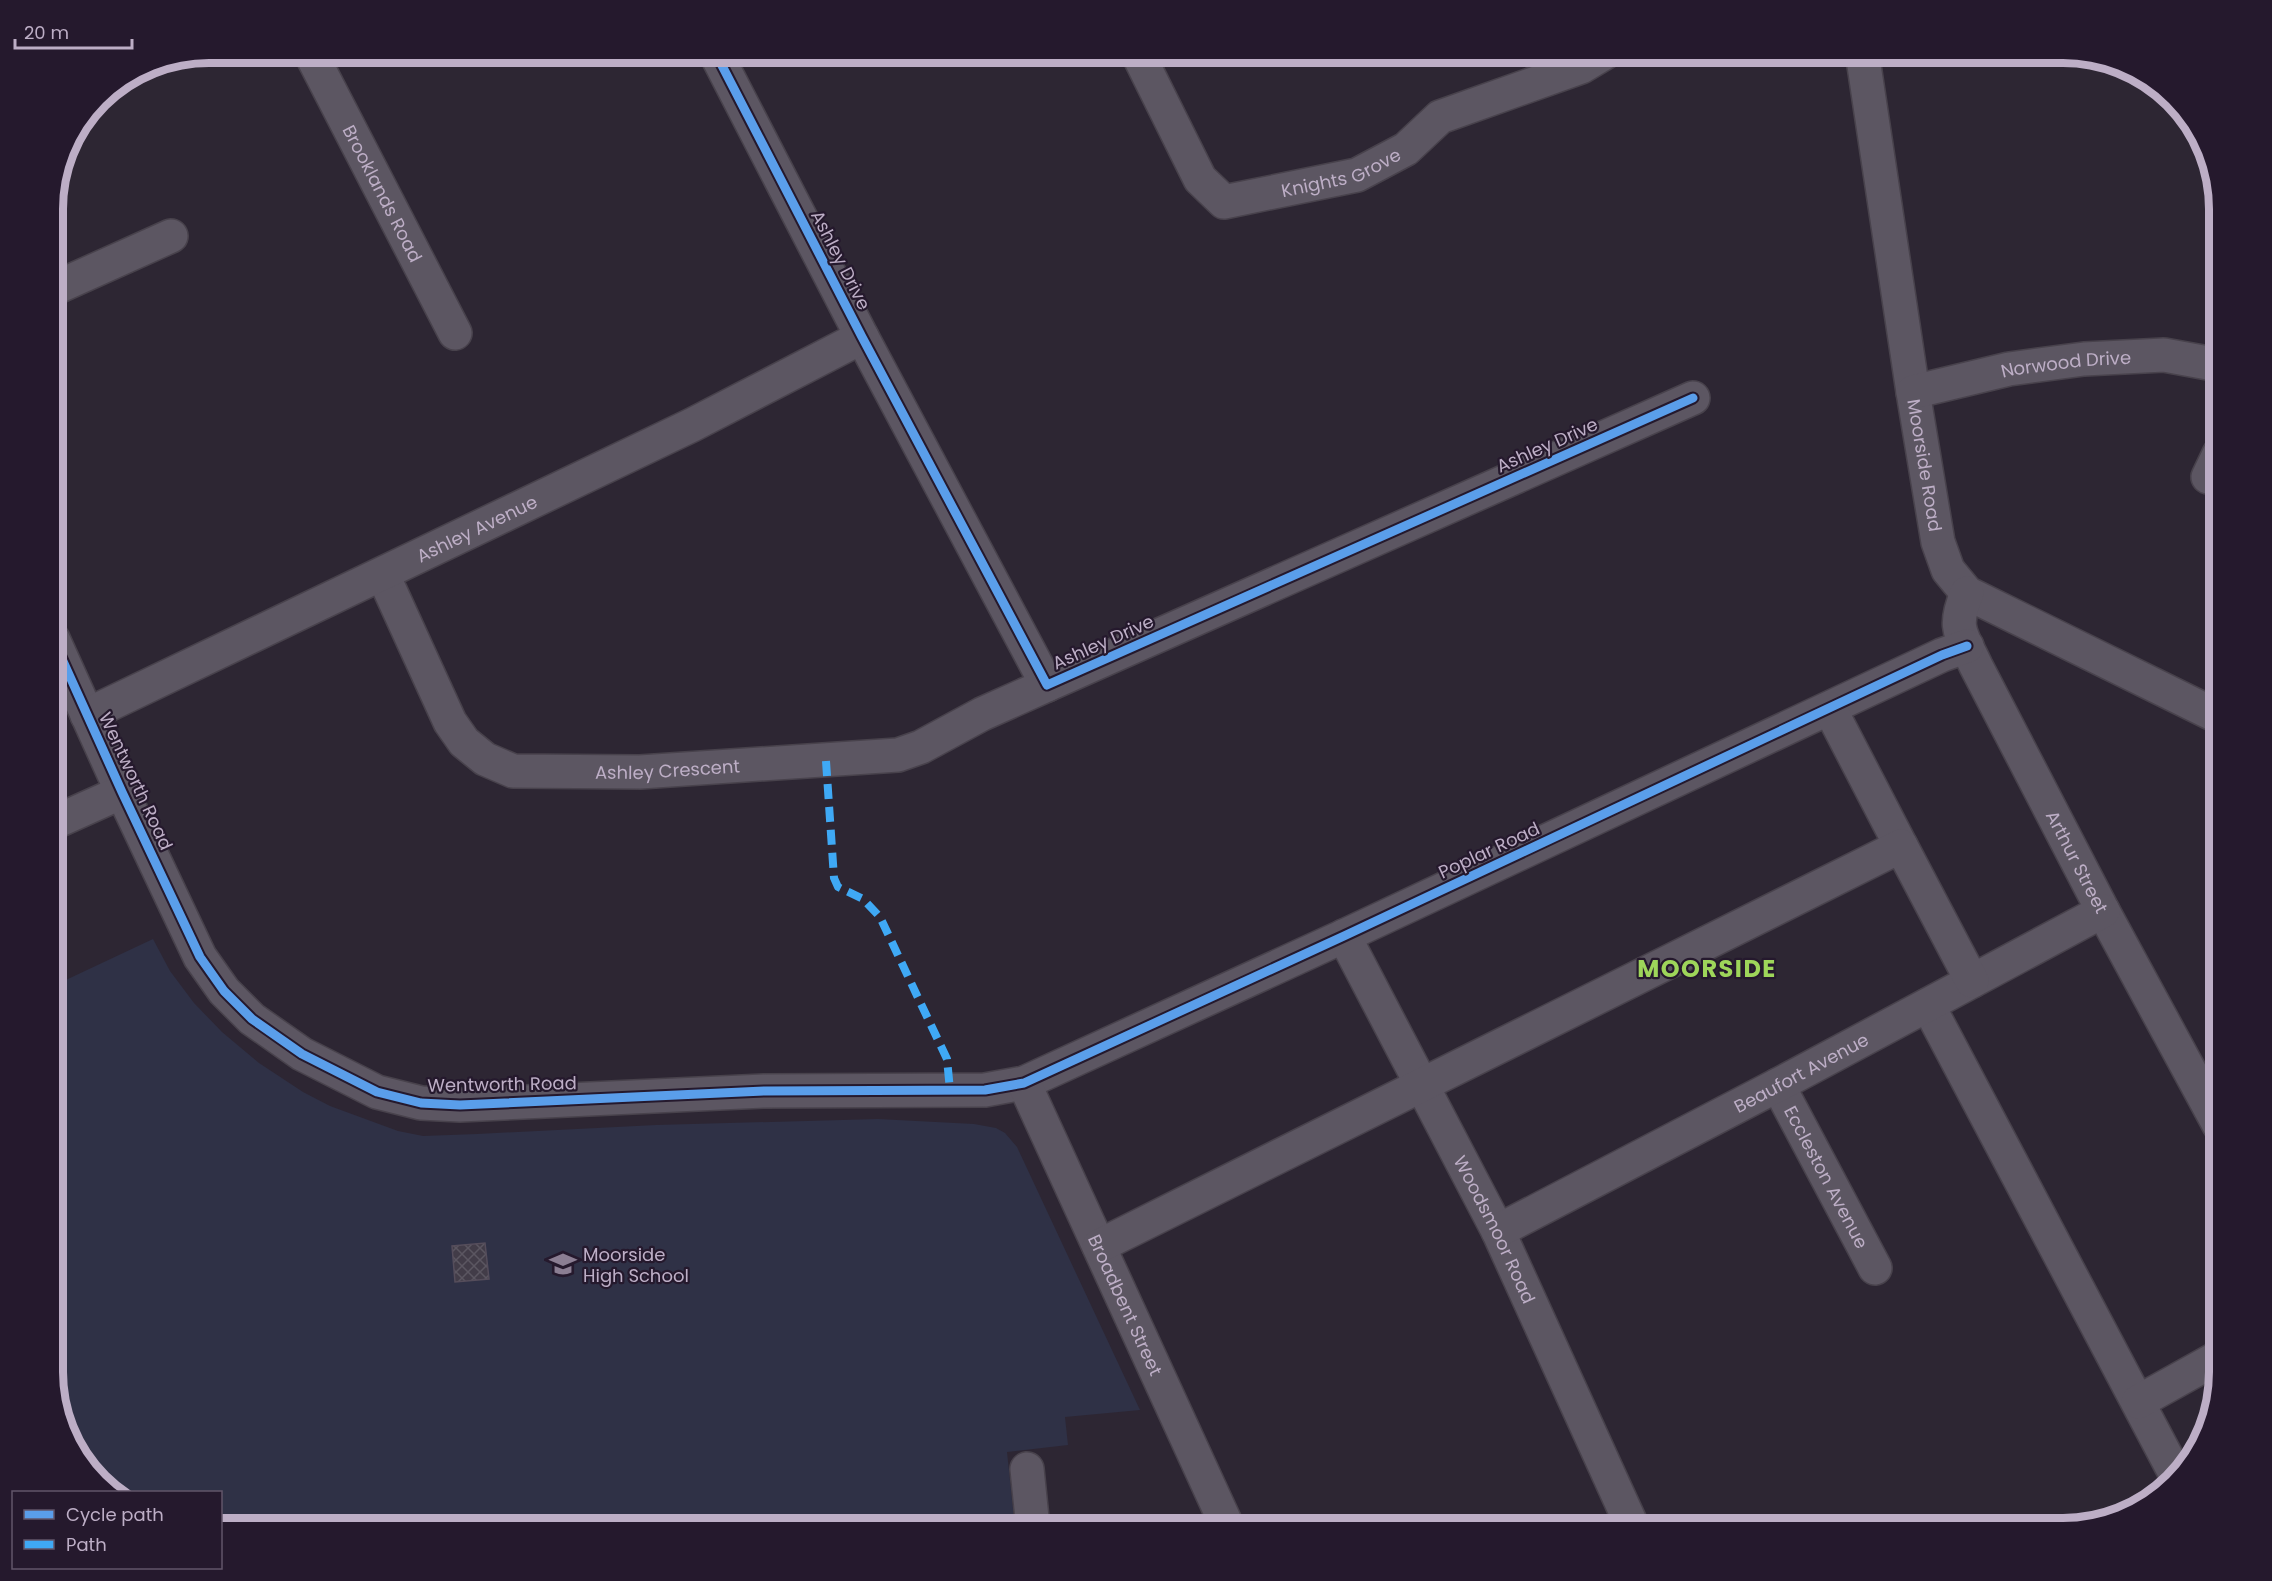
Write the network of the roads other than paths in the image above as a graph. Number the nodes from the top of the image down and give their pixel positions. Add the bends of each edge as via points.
1 (316, 63) edge
2 (722, 63) edge
3 (1142, 63) edge
4 (1588, 63) edge
5 (1864, 63) edge
6 (171, 236) dead end
7 (63, 285) edge
8 (455, 333) dead end
9 (862, 337) junction
10 (2209, 363) edge
11 (1913, 392) junction
12 (1693, 398) dead end
13 (382, 575) junction
14 (1967, 593) junction
15 (1967, 646) junction
16 (63, 662) edge
17 (1047, 685) junction
18 (1830, 709) junction
19 (2209, 712) edge
20 (87, 716) junction
21 (122, 792) junction
22 (63, 819) edge
23 (1901, 846) junction
24 (2103, 911) junction
25 (1344, 936) junction
26 (1972, 981) junction
27 (1928, 1005) junction
28 (1024, 1083) junction
29 (1422, 1085) junction
30 (1778, 1085) junction
31 (2209, 1105) edge
32 (1498, 1231) junction
33 (1099, 1246) junction
34 (1875, 1268) dead end
35 (2209, 1363) edge
36 (2138, 1402) junction
37 (2173, 1468) edge
38 (1027, 1469) dead end
39 (1032, 1518) edge
40 (1223, 1518) edge
41 (1628, 1518) edge

1 - 8 street, Brooklands Road
2 - 9 street, Ashley Drive
3 - 4 street, Knights Grove via 1200,179 1224,202 1358,175 1406,149 1440,117
5 - 11 street, Moorside Road
6 - 7 street
9 - 13 street, Ashley Avenue via 692,425
9 - 17 street, Ashley Drive
10 - 11 street, Norwood Drive via 2164,355 2084,359 2009,369
11 - 14 street, Moorside Road via 1938,542 1948,570
12 - 17 street, Ashley Drive
13 - 17 street, Ashley Crescent via 450,722 464,742 485,759 513,771 640,772 898,755
13 - 20 street, Ashley Avenue
14 - 15 street, Arthur Street via 1958,617
14 - 19 street, Moorside Road
15 - 18 street, Poplar Road
15 - 24 street, Arthur Street
16 - 20 street, Wentworth Road
18 - 23 street
18 - 25 street, Poplar Road
20 - 21 street, Wentworth Road
21 - 22 street
21 - 28 street, Wentworth Road via 200,957 224,991 252,1019 302,1054 377,1092 460,1117 703,1107 764,1091 985,1090
23 - 26 street
23 - 29 street
24 - 26 street, Beaufort Avenue
24 - 31 street, Arthur Street
25 - 28 street, Poplar Road
25 - 29 street, Woodsmoor Road
26 - 27 street, Beaufort Avenue
27 - 30 street, Beaufort Avenue
27 - 36 street
28 - 33 street, Broadbent Street
29 - 32 street, Woodsmoor Road
29 - 33 street
30 - 32 street, Beaufort Avenue
30 - 34 street, Eccleston Avenue
32 - 41 street, Woodsmoor Road
33 - 40 street, Broadbent Street
35 - 36 street
36 - 37 street
38 - 39 street

